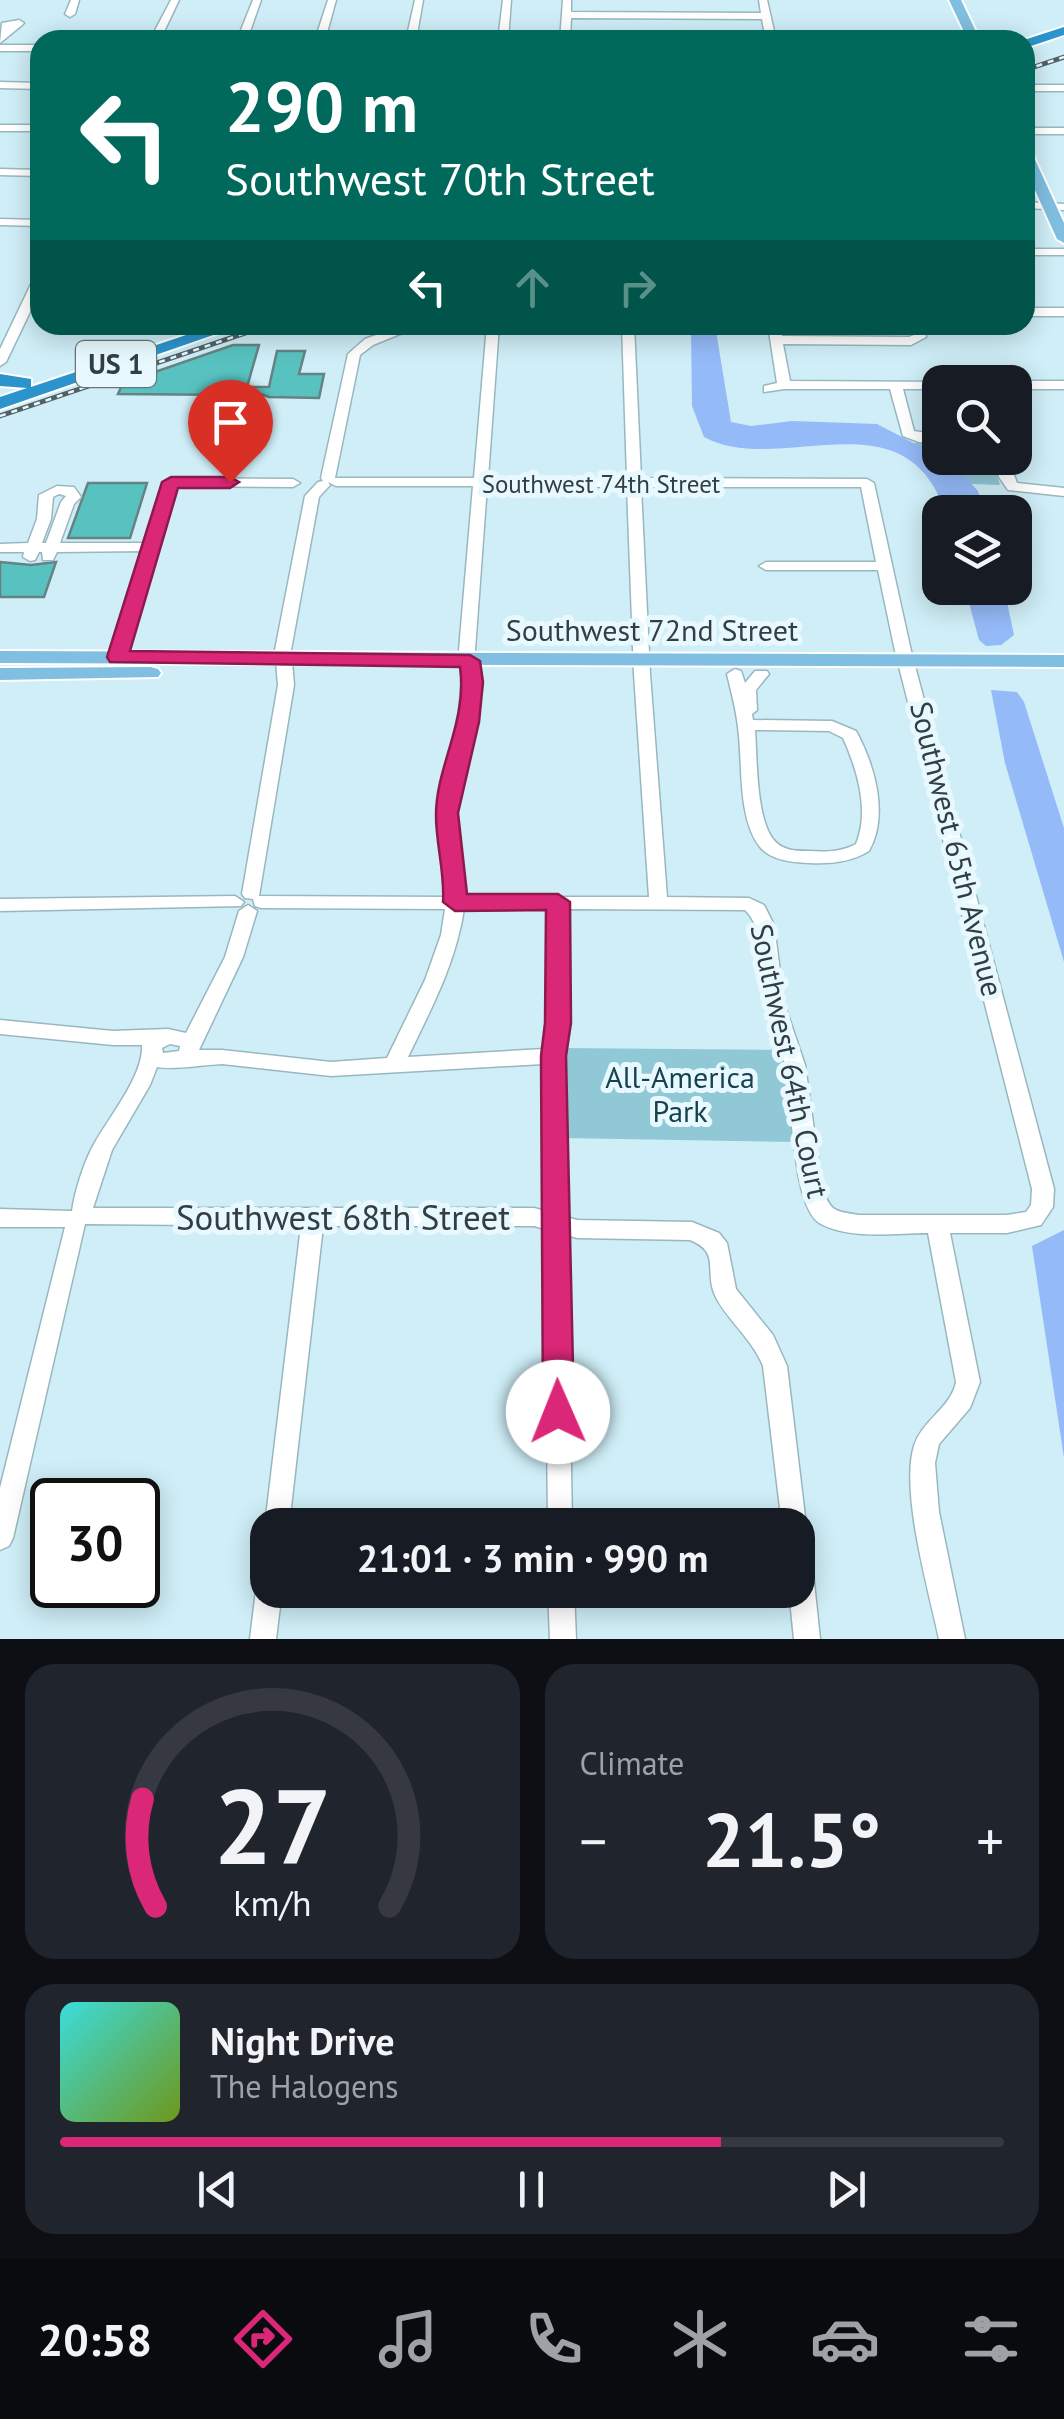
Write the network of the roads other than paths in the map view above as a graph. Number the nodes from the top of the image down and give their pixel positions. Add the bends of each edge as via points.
1 (75, 0) edge
2 (174, 0) edge
3 (257, 0) edge
4 (332, 0) edge
5 (419, 0) edge
6 (507, 0) edge
7 (566, 0) edge
8 (762, 0) edge
9 (955, 0) edge
10 (70, 14) dead end
11 (566, 14) junction
12 (766, 16) junction
13 (160, 30) edge
14 (246, 30) edge
15 (323, 30) edge
16 (413, 30) edge
17 (505, 30) edge
18 (566, 30) edge
19 (768, 30) edge
20 (969, 30) edge
21 (1064, 39) edge
22 (2, 40) edge
23 (1035, 43) edge
24 (30, 46) edge
25 (1035, 50) edge
26 (0, 86) edge
27 (30, 86) edge
28 (1035, 88) edge
29 (1064, 88) edge
30 (0, 128) edge
31 (30, 128) edge
32 (1035, 130) edge
33 (1064, 131) edge
34 (0, 172) edge
35 (30, 172) edge
36 (1035, 174) edge
37 (1056, 206) edge
38 (0, 222) edge
39 (30, 223) edge
40 (1064, 238) edge
41 (1035, 252) edge
42 (1064, 252) edge
43 (30, 295) edge
44 (1035, 312) edge
45 (1064, 312) edge
46 (170, 335) edge
47 (203, 335) edge
48 (392, 335) edge
49 (491, 335) edge
50 (628, 335) edge
51 (775, 335) edge
52 (865, 335) edge
53 (5, 339) edge
54 (776, 340) junction
55 (0, 362) edge
56 (0, 380) edge
57 (24, 383) junction
58 (895, 384) junction
59 (922, 385) edge
60 (1032, 385) edge
61 (1064, 385) edge
62 (0, 391) edge
63 (0, 402) edge
64 (922, 437) edge
65 (1005, 475) edge
66 (329, 482) junction
67 (292, 483) dead end
68 (867, 483) joint
69 (481, 484) junction
70 (634, 484) junction
71 (1064, 492) edge
72 (0, 548) edge
73 (41, 552) junction
74 (150, 552) junction
75 (0, 556) edge
76 (766, 566) dead end
77 (885, 566) junction
78 (0, 658) edge
79 (1064, 660) edge
80 (111, 665) junction
81 (285, 667) junction
82 (471, 667) junction
83 (642, 667) junction
84 (908, 667) junction
85 (0, 674) edge
86 (735, 674) junction
87 (760, 674) junction
88 (1064, 674) edge
89 (745, 719) junction
90 (249, 902) junction
91 (455, 902) junction
92 (558, 902) junction
93 (658, 902) junction
94 (0, 904) edge
95 (0, 1027) edge
96 (172, 1049) junction
97 (554, 1056) junction
98 (392, 1067) junction
99 (0, 1218) edge
100 (79, 1218) junction
101 (313, 1219) junction
102 (556, 1224) junction
103 (937, 1224) junction
104 (279, 1508) edge
105 (560, 1508) edge
106 (792, 1508) edge
107 (0, 1538) edge
108 (267, 1608) edge
109 (562, 1608) edge
110 (804, 1608) edge
111 (263, 1639) edge
112 (563, 1639) edge
113 (807, 1639) edge
114 (952, 1639) edge

1 - 10 street
2 - 13 street
3 - 14 street
4 - 15 street
5 - 16 street
6 - 17 street
7 - 11 street
8 - 12 street
9 - 20 main road
11 - 12 street
11 - 18 street
12 - 19 street
21 - 23 highway
21 - 25 highway
22 - 24 street
26 - 27 street
28 - 29 street
30 - 31 street
32 - 33 street
34 - 35 street
36 - 37 main road
37 - 40 main road
38 - 39 street
41 - 42 street
43 - 53 street
44 - 45 street
46 - 57 highway, US 1
47 - 63 highway, US 1
48 - 66 street via 352,358
49 - 69 street
50 - 70 street
51 - 54 street
52 - 54 street
53 - 55 street
54 - 58 street via 776,387
56 - 57 highway
57 - 62 highway, US 1
58 - 59 street
58 - 64 street via 911,436
60 - 61 street
65 - 71 street via 1013,487
66 - 69 street, Southwest 74th Street
66 - 81 street via 311,498 282,650
67 - 74 street via 171,482
68 - 70 street, Southwest 74th Street
68 - 77 street, Southwest 65th Avenue
69 - 70 street, Southwest 74th Street
69 - 82 street
70 - 83 street
72 - 73 street
73 - 73 street via 46,501 68,502
73 - 74 street
73 - 75 street
74 - 80 street
76 - 77 street
77 - 84 street, Southwest 65th Avenue
78 - 80 main road, Southwest 72nd Street
79 - 84 main road, Southwest 72nd Street
80 - 81 main road, Southwest 72nd Street
80 - 85 main road, Southwest 72nd Street
81 - 82 main road, Southwest 72nd Street
81 - 90 street
82 - 83 main road, Southwest 72nd Street
82 - 91 street via 467,730 447,813
83 - 84 main road, Southwest 72nd Street
83 - 86 main road, Southwest 72nd Street
83 - 93 street
84 - 87 main road, Southwest 72nd Street
84 - 88 main road, Southwest 72nd Street
84 - 103 street, Southwest 65th Avenue via 1044,1200 1038,1214 1007,1224
86 - 87 main road, Southwest 72nd Street
86 - 89 street
87 - 89 street via 748,688
89 - 89 street via 832,726 850,735 870,820 863,847 812,857 788,856 768,844
90 - 91 street
90 - 94 street
90 - 96 street via 234,957 204,1011
91 - 92 street
91 - 98 street via 444,963
92 - 93 street
92 - 97 street
93 - 103 street, Southwest 64th Court via 754,906 795,1065 812,1197 824,1216 848,1223
95 - 96 street
96 - 98 street via 311,1068
96 - 100 street via 140,1085 102,1149
97 - 98 street
97 - 102 street
99 - 100 street, Southwest 68th Street
100 - 101 street, Southwest 68th Street
100 - 107 street
101 - 102 street, Southwest 68th Street via 534,1217
101 - 104 street
102 - 105 street
102 - 106 street, Southwest 68th Street via 683,1230 711,1239 725,1292 766,1342 777,1373
103 - 114 street via 968,1382 966,1397 932,1434 924,1457
108 - 111 street
109 - 112 street
110 - 113 street

